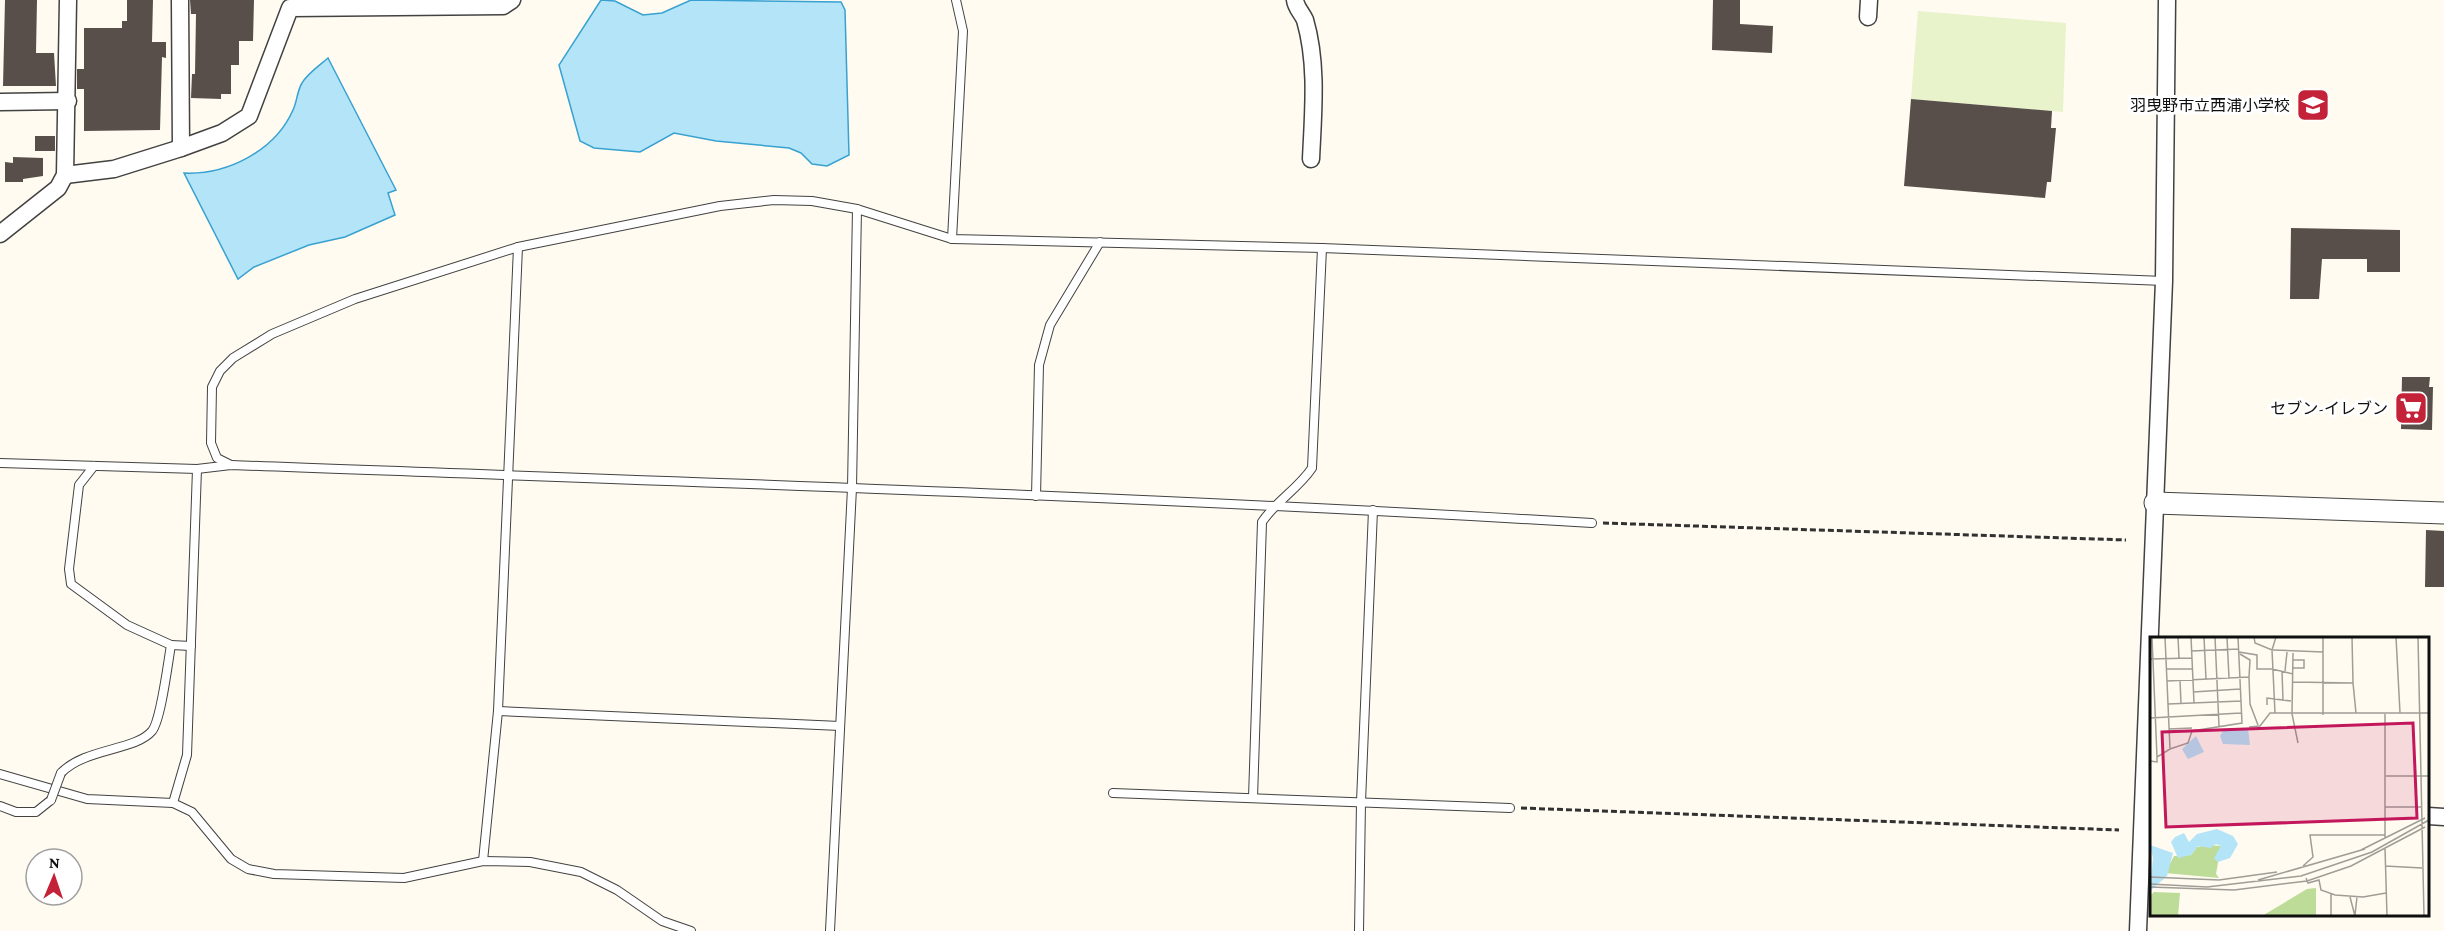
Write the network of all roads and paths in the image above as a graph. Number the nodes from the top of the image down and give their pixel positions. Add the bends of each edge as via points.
1 (68, 0) edge
2 (180, 0) edge
3 (512, 0) edge
4 (956, 0) edge
5 (1295, 0) edge
6 (1869, 0) edge
7 (2167, 0) edge
8 (422, 3) edge
9 (290, 4) edge
10 (1868, 17) dead end
11 (68, 101) junction
12 (0, 102) edge
13 (181, 148) junction
14 (1311, 159) dead end
15 (65, 175) junction
16 (857, 209) junction
17 (0, 234) edge
18 (952, 239) junction
19 (1100, 242) junction
20 (518, 247) junction
21 (1322, 248) junction
22 (2164, 281) junction
23 (0, 463) edge
24 (231, 465) junction
25 (94, 466) junction
26 (197, 469) junction
27 (507, 475) junction
28 (852, 488) junction
29 (1036, 496) junction
30 (2155, 503) junction
31 (1273, 506) junction
32 (1373, 510) junction
33 (2444, 513) edge
34 (1592, 523) joint
35 (2126, 540) dead end
36 (2151, 637) edge
37 (171, 645) junction
38 (191, 646) junction
39 (2150, 694) edge
40 (498, 711) junction
41 (840, 726) junction
42 (0, 774) edge
43 (1113, 793) dead end
44 (1253, 798) junction
45 (1361, 802) junction
46 (173, 803) junction
47 (0, 806) edge
48 (1510, 808) joint
49 (2147, 808) edge
50 (2429, 816) edge
51 (2444, 817) edge
52 (2119, 830) dead end
53 (483, 861) junction
54 (692, 931) edge
55 (830, 931) edge
56 (1359, 931) edge
57 (2138, 931) edge

1 - 11 street
2 - 13 street
3 - 8 street via 503,6
4 - 18 lane via 963,31
5 - 14 street via 1309,45 1314,99
6 - 10 street
7 - 22 street
8 - 9 street
9 - 13 street via 249,116 222,133
11 - 12 street
11 - 15 street
13 - 15 street via 114,169
15 - 17 street via 58,189
16 - 18 lane
16 - 20 lane via 812,201 774,200 720,206
16 - 28 lane
18 - 19 lane
19 - 21 lane
19 - 29 lane via 1050,325 1038,365
20 - 24 lane via 355,299 272,334 233,358 212,387 211,426 217,458
20 - 27 lane
21 - 22 lane
21 - 31 lane via 1312,468 1304,480
22 - 30 street
23 - 25 lane
24 - 26 lane
24 - 27 lane
25 - 26 lane
25 - 37 lane via 79,485 69,569 71,584 127,625
26 - 38 lane
27 - 28 lane
27 - 40 lane
28 - 29 lane
28 - 41 lane
29 - 31 lane
30 - 33 street
30 - 36 street
31 - 32 lane
31 - 44 lane via 1262,522
32 - 34 lane
32 - 45 lane
34 - 35 path
37 - 38 lane
37 - 47 lane, bridge via 152,731 135,741 72,761 61,773 51,800 36,812 16,812
38 - 46 lane via 188,755
39 - 49 street
40 - 41 lane
40 - 53 lane
41 - 55 lane
42 - 46 lane via 87,799
43 - 44 lane
44 - 45 lane
45 - 48 lane
45 - 56 lane
46 - 53 lane via 192,812 231,859 248,869 274,874 404,878
48 - 52 path
49 - 57 street
50 - 51 street
53 - 54 lane via 530,862 580,872 617,890 662,921

